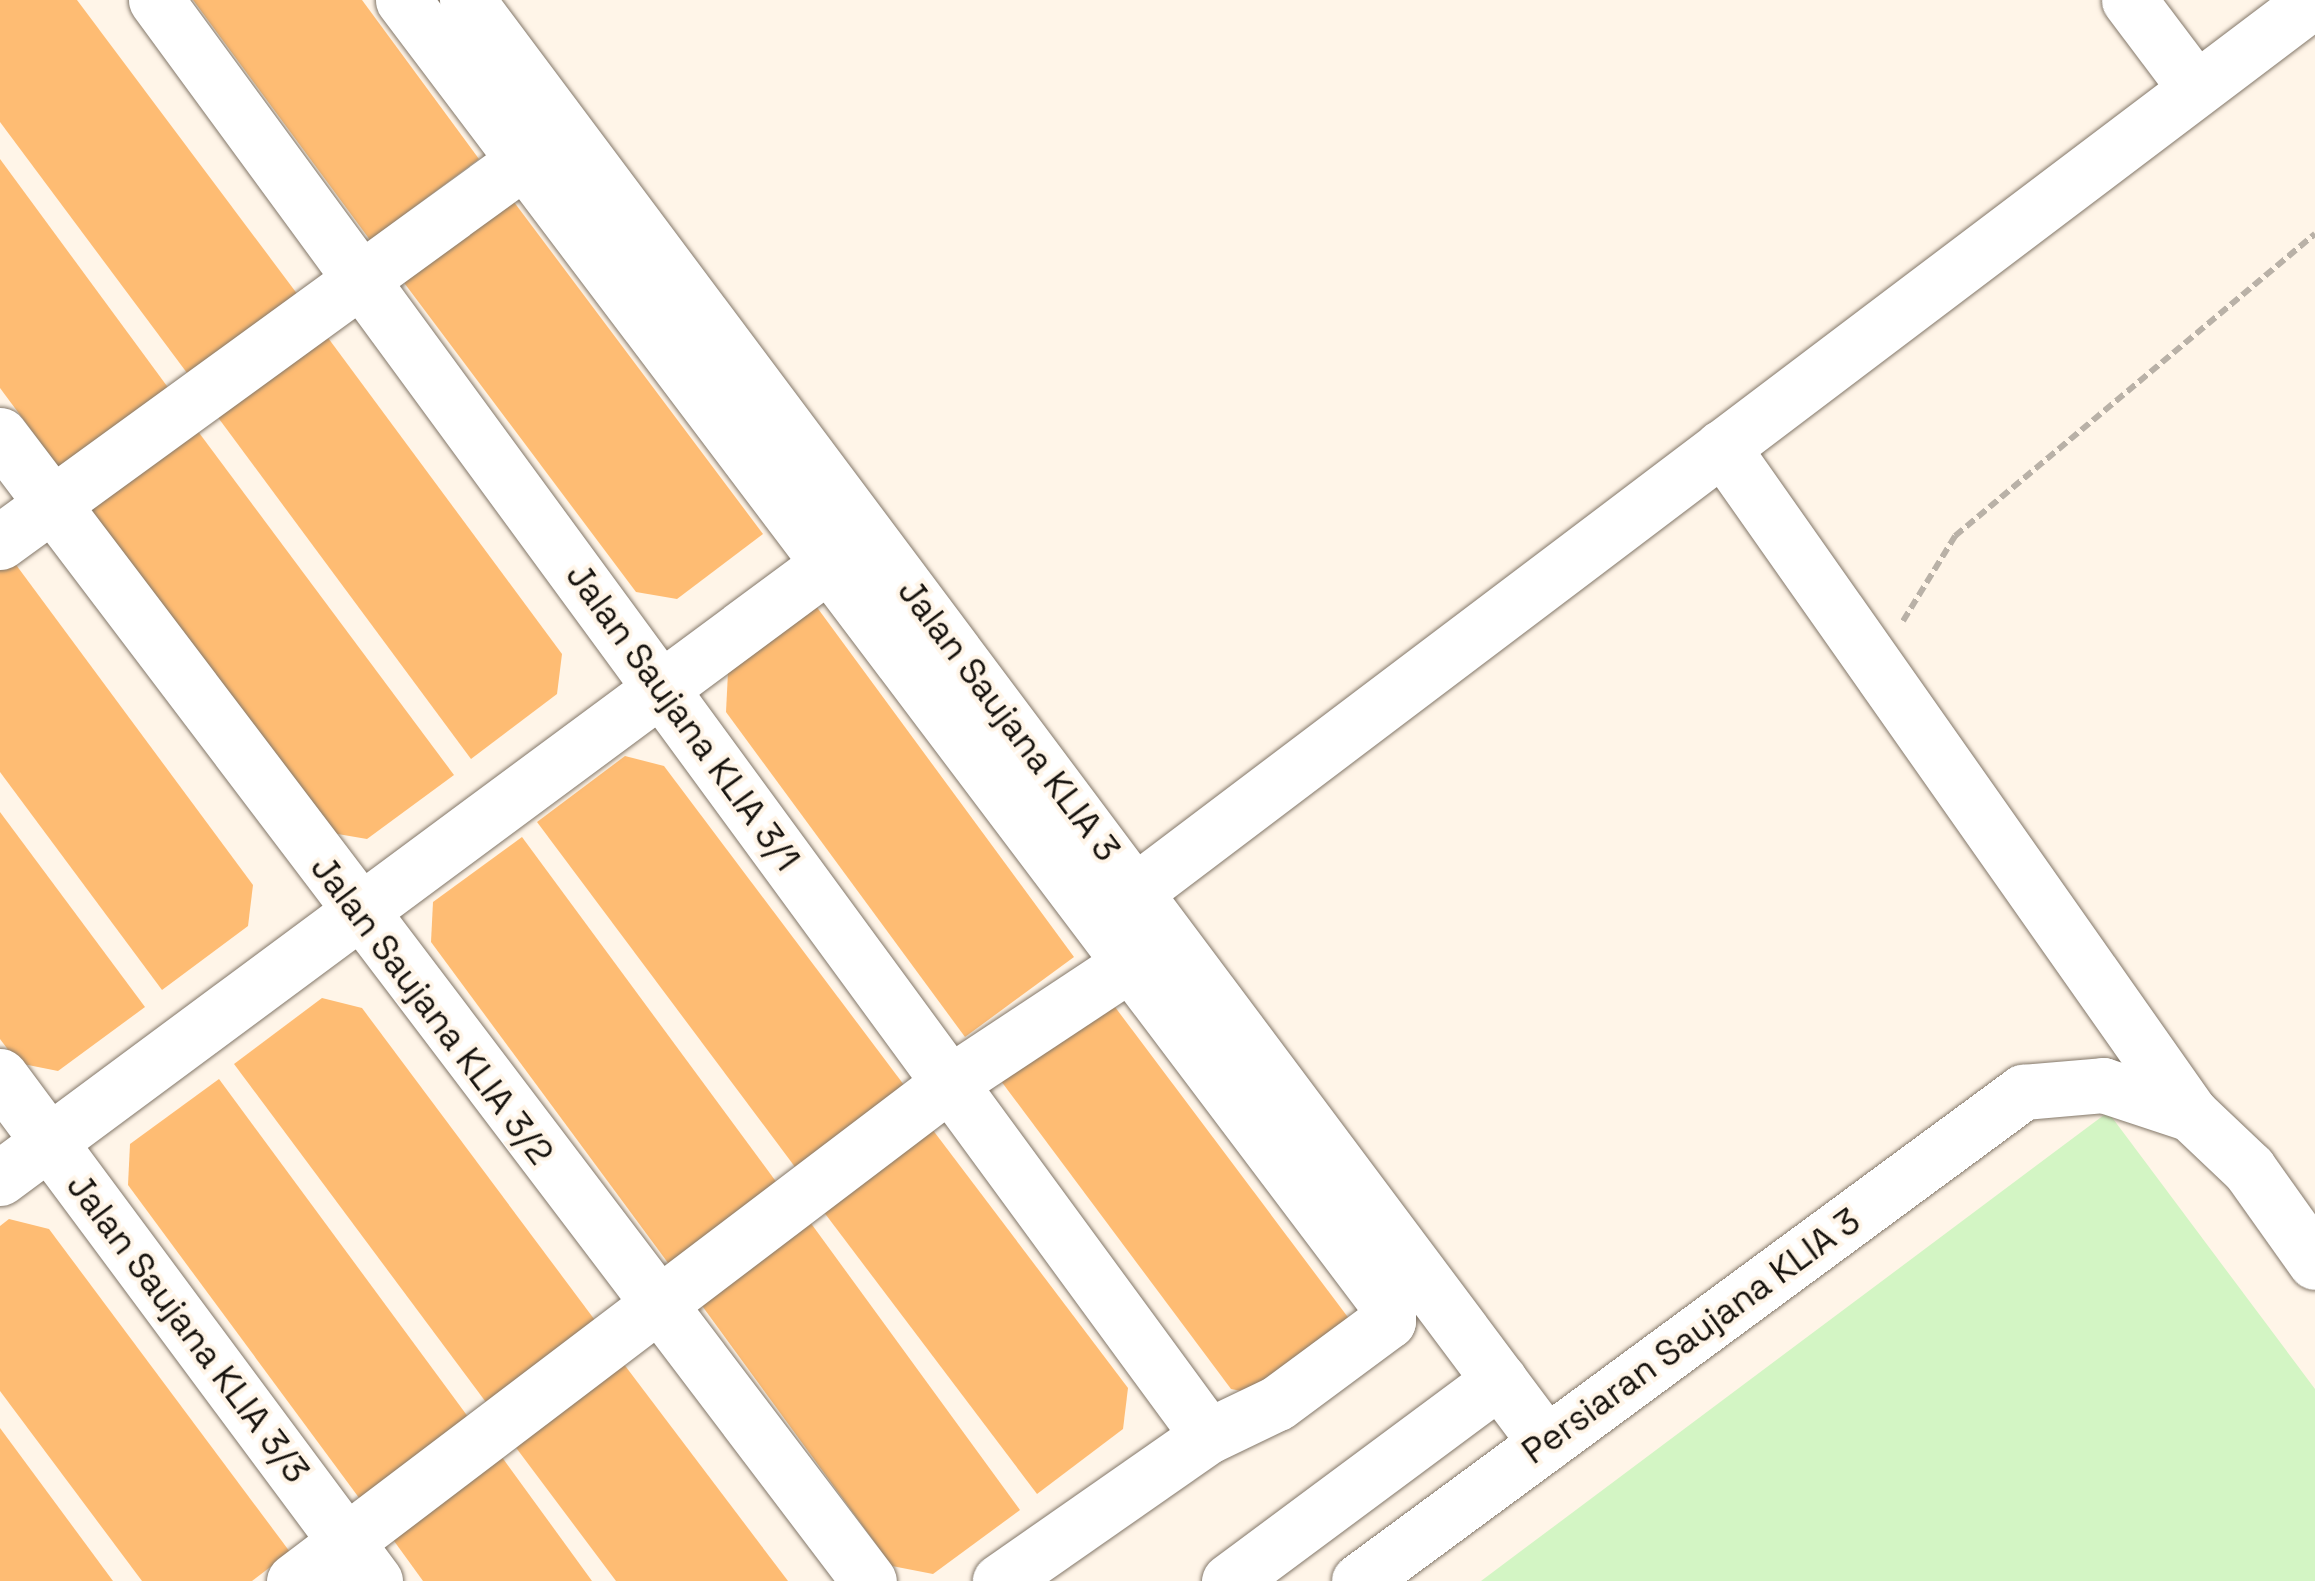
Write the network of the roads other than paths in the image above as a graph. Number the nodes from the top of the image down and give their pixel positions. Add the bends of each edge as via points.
1 (156, 0) edge
2 (404, 0) edge
3 (467, 0) edge
4 (2129, 0) edge
5 (2314, 0) edge
6 (2196, 90) junction
7 (525, 160) junction
8 (361, 279) junction
9 (0, 435) edge
10 (1722, 447) junction
11 (52, 503) junction
12 (0, 542) edge
13 (851, 548) junction
14 (662, 687) junction
15 (1136, 891) junction
16 (356, 911) junction
17 (1131, 963) junction
18 (0, 1076) edge
19 (951, 1082) junction
20 (2191, 1114) junction
21 (49, 1142) junction
22 (0, 1178) edge
23 (2315, 1262) edge
24 (658, 1304) junction
25 (1500, 1380) junction
26 (1208, 1436) junction
27 (1546, 1443) junction
28 (361, 1562) edge
29 (294, 1581) edge
30 (869, 1581) edge
31 (1000, 1581) edge
32 (1229, 1581) edge
33 (1359, 1581) edge

1 - 8 street, Jalan Saujana KLIA 3/1
2 - 7 street
3 - 13 street, Jalan Saujana KLIA 3
4 - 6 street
5 - 6 street
6 - 10 street
7 - 8 street
7 - 13 street
8 - 11 street
8 - 14 street, Jalan Saujana KLIA 3/1
9 - 11 street, Jalan Saujana KLIA 3/2
10 - 15 street
10 - 20 street
11 - 12 street
11 - 16 street, Jalan Saujana KLIA 3/2
13 - 14 street
13 - 15 street, Jalan Saujana KLIA 3
13 - 17 street
14 - 16 street
14 - 19 street, Jalan Saujana KLIA 3/1
15 - 25 street, Jalan Saujana KLIA 3
16 - 21 street
16 - 24 street, Jalan Saujana KLIA 3/2
17 - 19 street
17 - 26 street via 1391,1313 1277,1404
18 - 21 street, Jalan Saujana KLIA 3/3
19 - 24 street
19 - 26 street, Jalan Saujana KLIA 3/1
20 - 23 street via 2249,1169
20 - 27 street, Persiaran Saujana KLIA 3 via 2103,1085 2023,1092
21 - 22 street
21 - 28 street, Jalan Saujana KLIA 3/3
24 - 28 street
24 - 30 street, Jalan Saujana KLIA 3/2
25 - 27 street, Jalan Saujana KLIA 3
25 - 32 street
26 - 31 street
27 - 33 street, Persiaran Saujana KLIA 3
28 - 29 street

